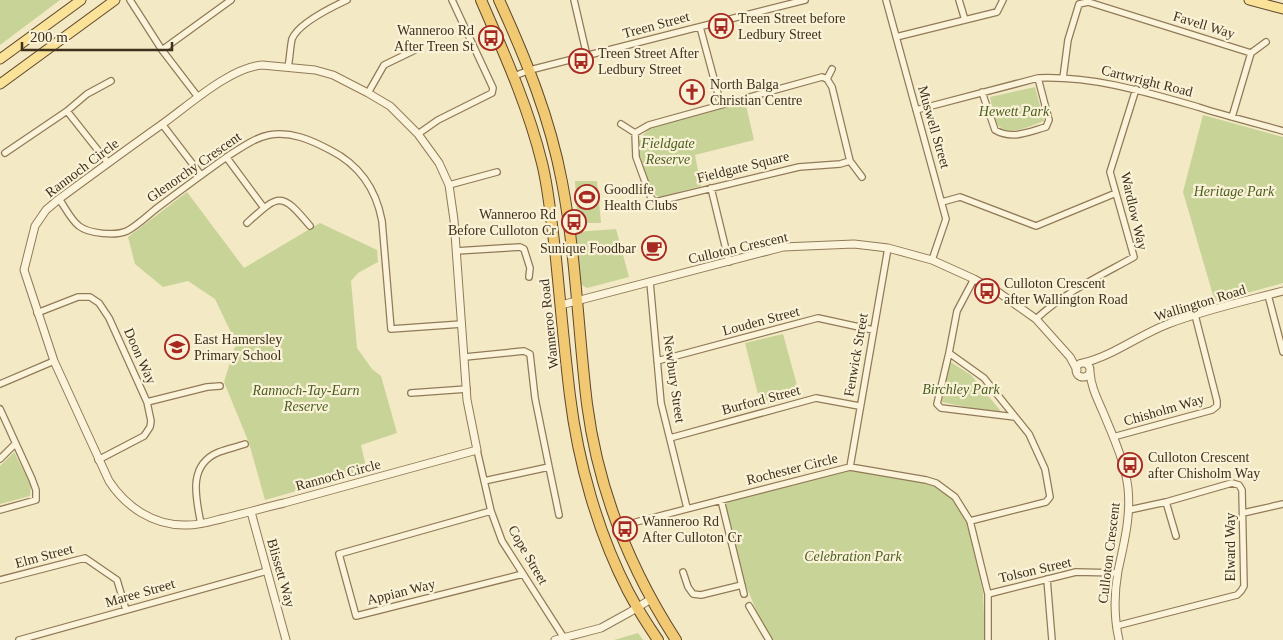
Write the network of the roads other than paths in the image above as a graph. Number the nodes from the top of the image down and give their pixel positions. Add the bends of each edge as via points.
1 (81, 0) edge
2 (115, 0) edge
3 (125, 0) edge
4 (130, 0) edge
5 (231, 0) edge
6 (347, 0) edge
7 (452, 0) edge
8 (481, 0) edge
9 (499, 0) edge
10 (574, 0) edge
11 (804, 0) edge
12 (886, 0) edge
13 (959, 0) edge
14 (1003, 0) edge
15 (1249, 0) edge
16 (786, 2) edge
17 (134, 8) junction
18 (1283, 10) edge
19 (965, 20) junction
20 (700, 27) junction
21 (896, 37) junction
22 (1266, 42) dead end
23 (162, 50) junction
24 (415, 50) dead end
25 (1251, 52) junction
26 (587, 56) junction
27 (0, 59) edge
28 (288, 67) junction
29 (832, 69) dead end
30 (530, 70) junction
31 (514, 76) junction
32 (1038, 78) junction
33 (1063, 78) junction
34 (828, 79) junction
35 (111, 81) dead end
36 (0, 84) edge
37 (1136, 89) junction
38 (982, 92) junction
39 (368, 93) junction
40 (198, 98) junction
41 (721, 106) junction
42 (916, 110) junction
43 (68, 111) junction
44 (1232, 117) junction
45 (162, 124) junction
46 (621, 124) dead end
47 (1283, 131) edge
48 (635, 133) junction
49 (418, 134) junction
50 (5, 153) dead end
51 (227, 158) junction
52 (850, 161) junction
53 (108, 163) junction
54 (497, 172) dead end
55 (201, 176) junction
56 (862, 177) dead end
57 (449, 185) junction
58 (710, 188) junction
59 (1116, 193) junction
60 (59, 199) junction
61 (942, 202) junction
62 (264, 208) junction
63 (247, 223) dead end
64 (310, 226) dead end
65 (888, 248) junction
66 (456, 251) junction
67 (932, 260) junction
68 (729, 262) junction
69 (529, 277) dead end
70 (974, 279) junction
71 (650, 282) junction
72 (1283, 291) edge
73 (1268, 295) junction
74 (577, 301) junction
75 (561, 305) junction
76 (37, 313) junction
77 (1194, 315) junction
78 (1036, 319) junction
79 (462, 324) junction
80 (873, 330) junction
81 (1283, 352) edge
82 (949, 353) junction
83 (465, 357) junction
84 (1070, 357) junction
85 (1101, 358) junction
86 (54, 361) junction
87 (657, 362) junction
88 (1082, 363) junction
89 (1076, 370) junction
90 (1090, 371) junction
91 (1082, 376) junction
92 (0, 384) edge
93 (1091, 384) junction
94 (220, 386) dead end
95 (467, 389) junction
96 (411, 393) dead end
97 (147, 402) junction
98 (859, 406) junction
99 (0, 409) edge
100 (1015, 417) junction
101 (1113, 437) junction
102 (670, 438) junction
103 (15, 444) junction
104 (245, 444) dead end
105 (478, 450) junction
106 (0, 459) edge
107 (98, 460) junction
108 (549, 467) junction
109 (850, 467) junction
110 (484, 481) junction
111 (721, 500) junction
112 (1166, 502) junction
113 (1283, 504) edge
114 (687, 508) junction
115 (0, 510) edge
116 (1129, 510) junction
117 (491, 511) junction
118 (251, 512) junction
119 (1243, 513) junction
120 (559, 515) dead end
121 (970, 521) junction
122 (636, 522) dead end
123 (201, 524) junction
124 (1176, 536) dead end
125 (267, 571) junction
126 (683, 572) dead end
127 (1118, 573) junction
128 (523, 574) junction
129 (1047, 579) junction
130 (0, 580) edge
131 (742, 585) junction
132 (744, 594) dead end
133 (988, 594) junction
134 (651, 599) junction
135 (749, 606) dead end
136 (637, 608) junction
137 (126, 610) junction
138 (1116, 626) junction
139 (564, 638) junction
140 (19, 640) edge
141 (286, 640) edge
142 (555, 640) edge
143 (658, 640) edge
144 (676, 640) edge
145 (770, 640) edge
146 (988, 640) edge
147 (1052, 640) edge
148 (1119, 640) edge

1 - 27 main road
2 - 36 main road
3 - 17 street
4 - 17 street
5 - 23 street
6 - 28 street via 295,35
7 - 49 street via 493,88 492,93 438,120
8 - 31 highway, Wanneroo Road
9 - 30 highway
10 - 26 street
11 - 16 street, Treen Street
12 - 21 street, Muswell Street
13 - 19 street
14 - 19 street via 997,12
15 - 18 main road
16 - 20 street, Treen Street
17 - 23 street
19 - 21 street
20 - 26 street, Treen Street
20 - 41 street
21 - 42 street, Muswell Street
22 - 25 street
23 - 40 street
24 - 39 street via 384,65
25 - 33 street, Favell Way via 1088,2 1079,4 1068,40
25 - 44 street
26 - 30 street, Treen Street
28 - 39 street, Rannoch Circle via 324,72
28 - 40 street, Rannoch Circle via 251,66
29 - 34 street
30 - 31 street, Treen Street
30 - 74 highway via 562,181
31 - 75 highway, Wanneroo Road via 542,163
32 - 33 street, Cartwright Road
32 - 38 street, Cartwright Road
32 - 38 street via 1049,120 1046,127 1018,136 1004,136 995,130
33 - 37 street, Cartwright Road via 1095,80
34 - 41 street via 822,77
34 - 52 street
35 - 43 street via 87,94
37 - 44 street, Cartwright Road
37 - 59 street, Wardlow Way via 1110,172
38 - 42 street, Cartwright Road
39 - 49 street, Rannoch Circle via 390,106
40 - 45 street, Rannoch Circle
41 - 48 street via 649,125
42 - 61 street, Muswell Street
43 - 50 street
43 - 53 street
44 - 47 street, Cartwright Road
45 - 53 street, Rannoch Circle
45 - 55 street
46 - 48 street
48 - 58 street, Fieldgate Square via 636,157 656,202
49 - 57 street, Rannoch Circle
51 - 55 street, Glenorchy Crescent
51 - 62 street
51 - 79 street, Glenorchy Crescent via 246,144 274,134 314,142 351,163 363,175 379,207 391,329
52 - 56 street
52 - 58 street, Fieldgate Square via 799,167
53 - 60 street, Rannoch Circle
54 - 57 street
55 - 60 street, Glenorchy Crescent via 126,232 102,235 80,227
57 - 66 street, Rannoch Circle
58 - 68 street
59 - 61 street via 1036,226 960,197
59 - 78 street, Wardlow Way via 1134,257 1074,290
60 - 76 street, Rannoch Circle via 35,226 24,270
61 - 67 street, Muswell Street via 946,219
62 - 63 street
62 - 64 street via 276,201 289,202
65 - 67 street, Culloton Crescent
65 - 68 street, Culloton Crescent via 854,244 784,247
65 - 80 street, Fenwick Street
66 - 69 street via 520,247 528,258
66 - 79 street, Rannoch Circle
67 - 70 street, Culloton Crescent
68 - 71 street, Culloton Crescent
70 - 78 street, Culloton Crescent
70 - 82 street via 957,311
71 - 74 street, Culloton Crescent
71 - 87 street, Newbury Street
72 - 73 street, Wallington Road
73 - 77 street, Wallington Road
73 - 81 street
74 - 75 street, Culloton Crescent
74 - 134 highway via 587,406 605,488 620,531
75 - 136 highway, Wanneroo Road via 570,394 582,462 603,531
76 - 86 street, Rannoch Circle
76 - 97 street, Doon Way via 78,297 90,297 99,303
77 - 85 street, Wallington Road via 1141,336
77 - 101 street, Chisholm Way via 1217,406
78 - 84 street, Culloton Crescent
79 - 83 street, Rannoch Circle
80 - 87 street, Louden Street via 818,318
80 - 98 street, Fenwick Street
82 - 100 street via 984,378
82 - 100 street via 937,404 941,408
83 - 95 street, Rannoch Circle
83 - 108 street via 524,351 530,354
84 - 88 street, Culloton Crescent
84 - 89 street, Culloton Crescent
85 - 88 street, Wallington Road
85 - 90 street, Wallington Road
86 - 92 street
86 - 107 street, Rannoch Circle
87 - 102 street, Newbury Street via 661,402
88 - 89 street
88 - 90 street, Culloton Crescent via 1088,365
89 - 91 street, Culloton Crescent
90 - 91 street via 1087,376
90 - 93 street, Culloton Crescent
91 - 93 street, Culloton Crescent
93 - 101 street, Culloton Crescent
94 - 97 street
95 - 96 street
95 - 105 street, Rannoch Circle
97 - 107 street, Doon Way via 151,421 144,436
98 - 102 street, Burford Street via 816,398
98 - 109 street, Fenwick Street
99 - 103 street
100 - 121 street via 1028,434 1044,469 1050,497 1046,502
101 - 116 street, Culloton Crescent via 1126,476
102 - 114 street, Newbury Street
103 - 106 street
103 - 115 street via 32,479 36,500
104 - 123 street via 213,455 201,467 195,489
105 - 110 street, Cope Street
105 - 118 street, Rannoch Circle
107 - 123 street, Rannoch Circle via 114,490 142,513 173,524
108 - 110 street
108 - 120 street
109 - 111 street, Rochester Circle
109 - 121 street, Rochester Circle via 936,483 955,497
110 - 117 street, Cope Street
111 - 114 street, Rochester Circle
111 - 131 street
112 - 116 street, Elward Way
112 - 119 street, Elward Way via 1232,483 1242,490
112 - 124 street
113 - 119 street
114 - 122 street, Rochester Circle
116 - 127 street, Culloton Crescent
117 - 128 street, Cope Street via 502,541
117 - 128 street, Appian Way via 339,554 356,616
118 - 123 street, Rannoch Circle
118 - 125 street, Blissett Way
119 - 138 street, Elward Way via 1242,592
121 - 133 street, Rochester Circle
125 - 137 street, Maree Street
125 - 141 street, Blissett Way
126 - 131 street via 693,594
127 - 129 street, Tolson Street via 1076,572
127 - 138 street, Culloton Crescent
128 - 139 street, Cope Street
129 - 133 street, Tolson Street
129 - 147 street
130 - 137 street, Elm Street via 85,558 117,580
131 - 132 street
133 - 146 street, Rochester Circle
134 - 136 street
134 - 144 highway
135 - 145 street
136 - 139 street via 601,628
136 - 143 highway, Wanneroo Road
137 - 140 street, Maree Street
138 - 148 street, Culloton Crescent
139 - 142 street

